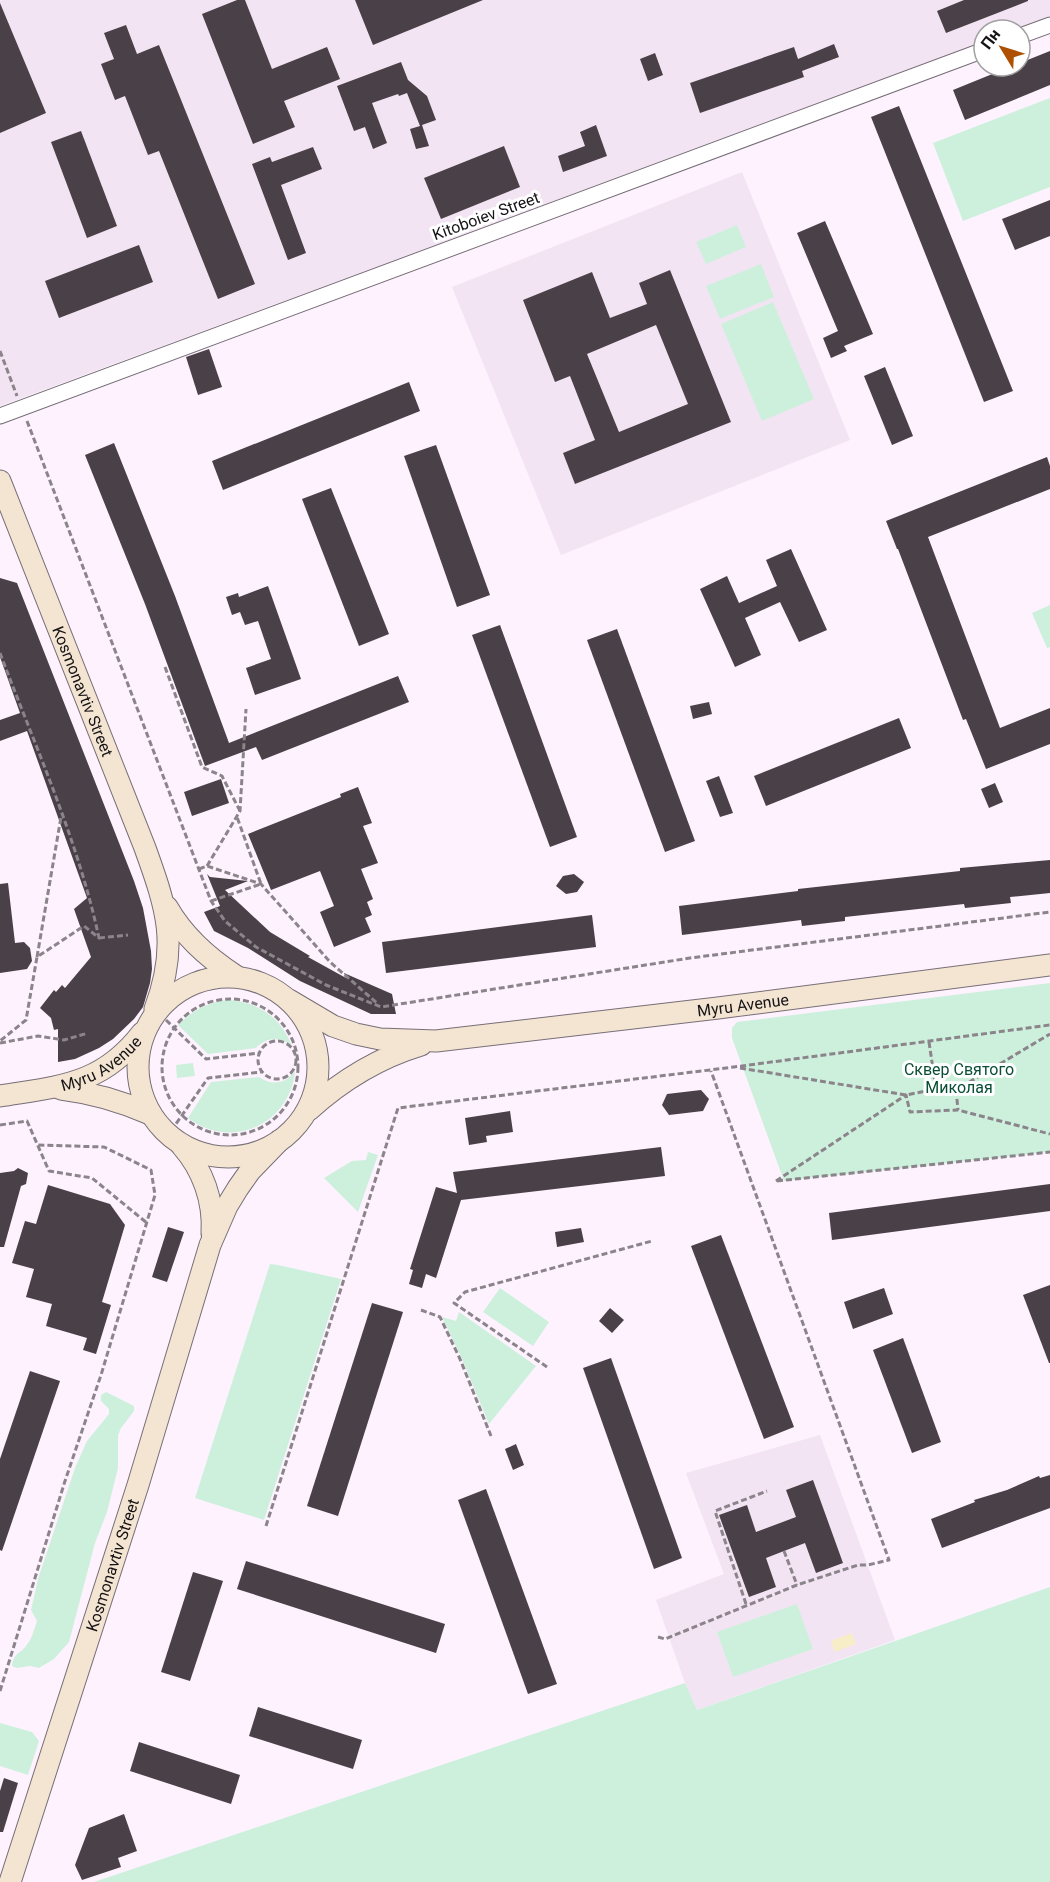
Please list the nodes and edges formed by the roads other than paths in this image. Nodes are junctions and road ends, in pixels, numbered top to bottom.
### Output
1 (1050, 25) edge
2 (1032, 32) edge
3 (972, 54) edge
4 (0, 416) edge
5 (0, 481) edge
6 (164, 902) junction
7 (1050, 965) edge
8 (236, 976) junction
9 (289, 1000) junction
10 (152, 1018) junction
11 (436, 1041) junction
12 (51, 1088) junction
13 (0, 1096) edge
14 (150, 1114) junction
15 (303, 1116) junction
16 (174, 1139) junction
17 (279, 1141) junction
18 (210, 1245) junction
19 (10, 1882) edge

1 - 2 street
3 - 4 street, Kitoboiev Street
5 - 6 main road, Kosmonavtiv Street
6 - 8 main road, Kosmonavtiv Street
6 - 10 main road, Kosmonavtiv Street
7 - 11 main road, Myru Avenue
8 - 9 main road, Myru Avenue
8 - 10 main road
9 - 11 main road, Myru Avenue
9 - 15 main road
10 - 12 main road, Myru Avenue
10 - 14 main road, Kosmonavtiv Street
11 - 15 main road, Myru Avenue
12 - 13 main road, Myru Avenue
12 - 14 main road, Myru Avenue
14 - 16 main road, Kosmonavtiv Street
15 - 17 main road, Myru Avenue
16 - 17 main road
16 - 18 main road, Kosmonavtiv Street
17 - 18 main road, Kosmonavtiv Street
18 - 19 main road, Kosmonavtiv Street

